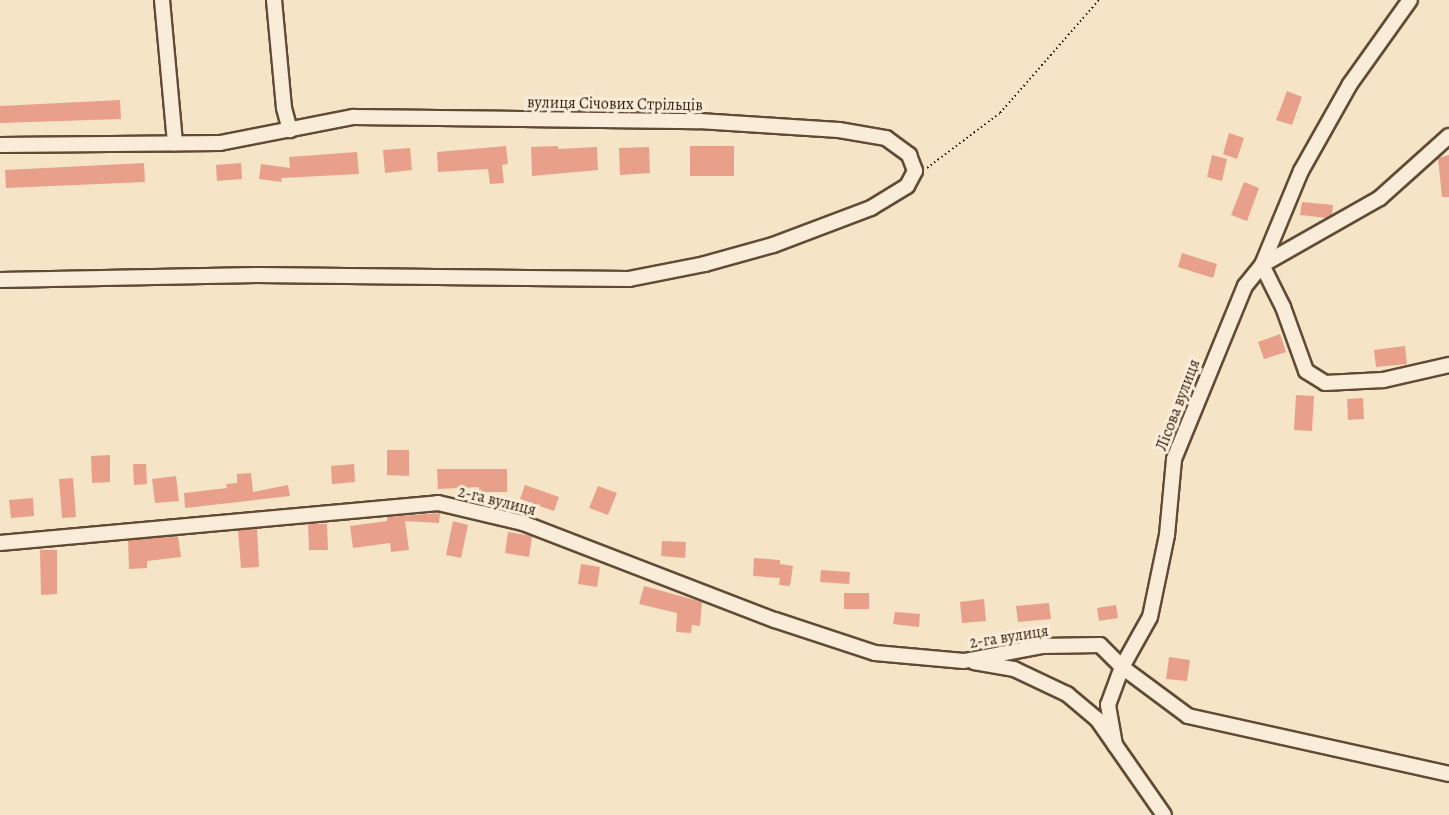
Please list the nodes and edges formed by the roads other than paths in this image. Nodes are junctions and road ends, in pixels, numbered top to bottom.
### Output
1 (162, 0) edge
2 (274, 0) edge
3 (1410, 0) edge
4 (290, 130) junction
5 (1449, 136) edge
6 (175, 143) junction
7 (0, 145) edge
8 (1262, 265) junction
9 (0, 280) edge
10 (1449, 365) edge
11 (0, 543) edge
12 (964, 661) junction
13 (1122, 667) junction
14 (1115, 744) junction
15 (1449, 774) edge
16 (1164, 815) edge

1 - 6 street
2 - 4 street
3 - 8 street, Лісова вулиця
4 - 6 street, вулиця Січових Стрільців
4 - 9 street, вулиця Січових Стрільців
5 - 8 street, Лісова вулиця
6 - 7 street, вулиця Січових Стрільців
8 - 10 street
8 - 13 street, Лісова вулиця
11 - 12 street, 2-га вулиця
12 - 13 street, 2-га вулиця
12 - 14 street, 2-га вулиця
13 - 14 street, Лісова вулиця
13 - 15 street
14 - 16 street, Лісова вулиця

